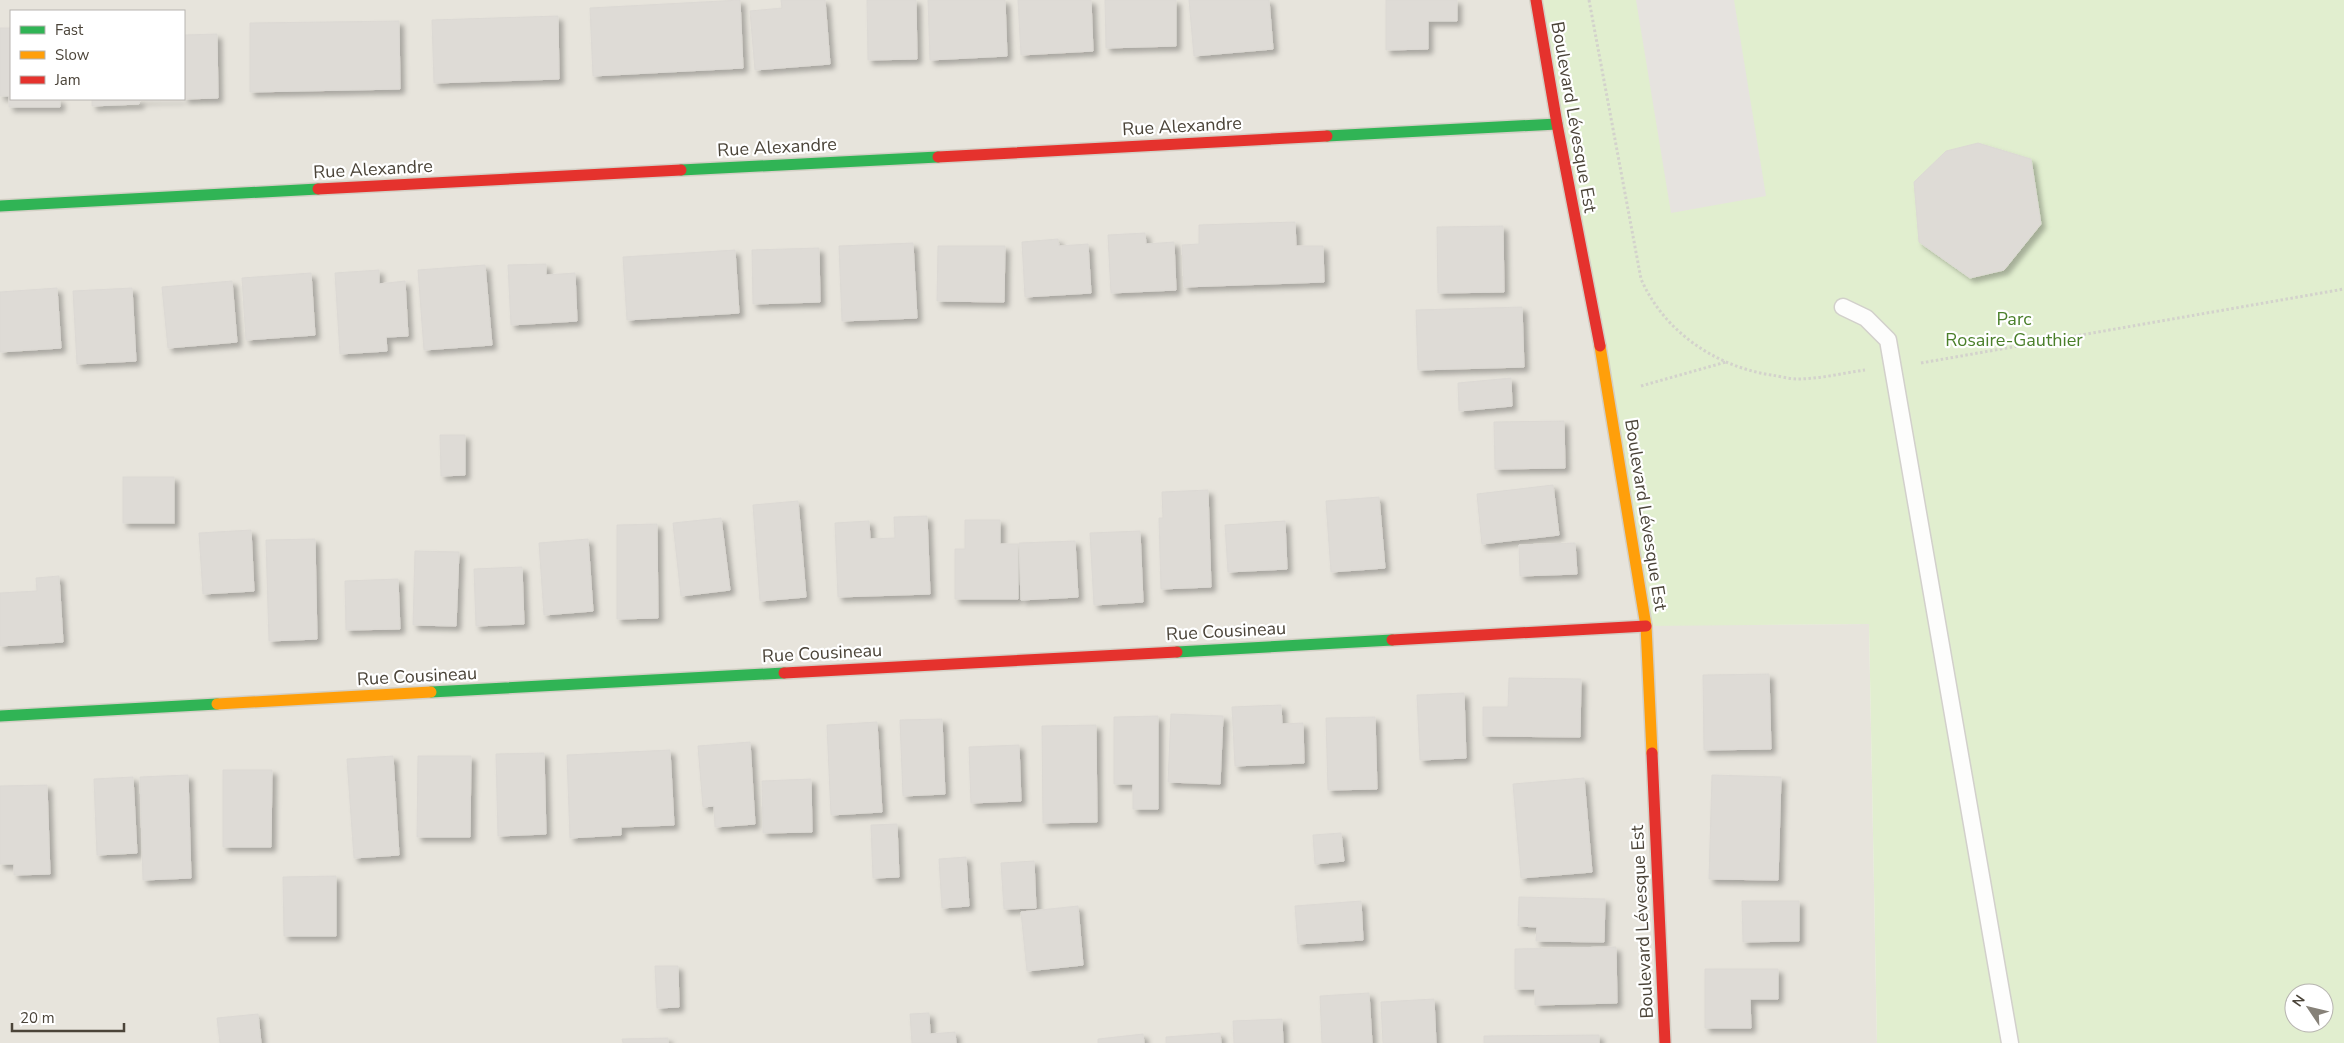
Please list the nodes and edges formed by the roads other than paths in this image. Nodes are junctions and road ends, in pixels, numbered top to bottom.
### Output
1 (1536, 0) edge
2 (1556, 124) junction
3 (0, 206) edge
4 (1843, 307) dead end
5 (1646, 626) junction
6 (0, 716) edge
7 (1664, 1043) edge
8 (2010, 1043) edge

1 - 2 street, Boulevard Lévesque Est
2 - 3 street, Rue Alexandre
2 - 5 street, Boulevard Lévesque Est
4 - 8 lane
5 - 6 street, Rue Cousineau
5 - 7 street, Boulevard Lévesque Est

